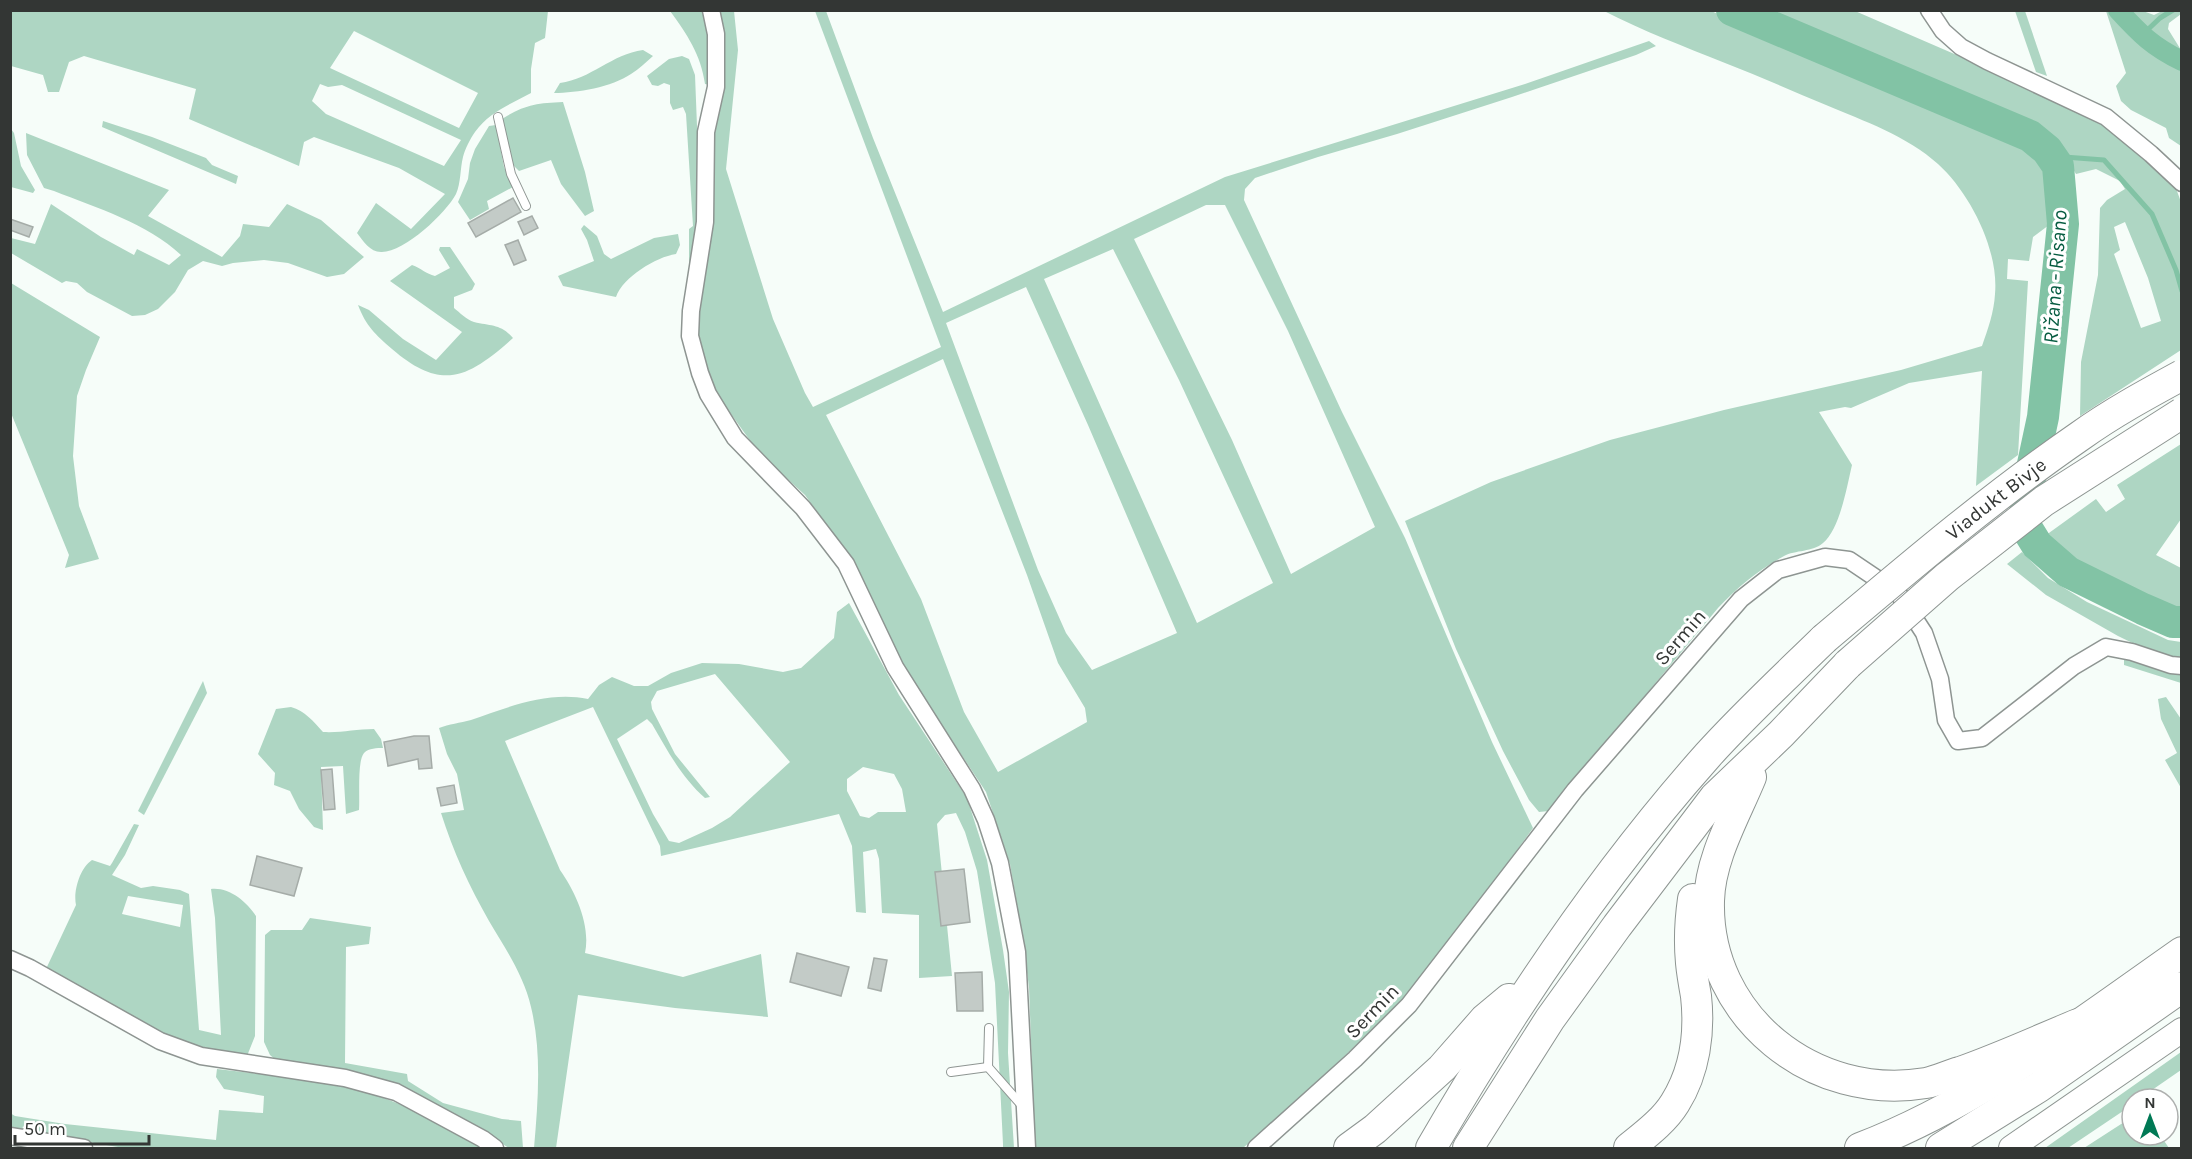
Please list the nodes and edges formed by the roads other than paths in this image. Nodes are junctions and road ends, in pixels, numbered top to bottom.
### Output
1 (711, 10) edge
2 (1929, 10) edge
3 (498, 117) dead end
4 (2181, 183) edge
5 (525, 206) dead end
6 (2181, 375) edge
7 (2181, 413) edge
8 (2181, 666) edge
9 (1781, 734) junction
10 (1751, 777) junction
11 (2181, 952) edge
12 (10, 959) edge
13 (1539, 973) junction
14 (2181, 987) edge
15 (2078, 1024) junction
16 (988, 1028) dead end
17 (2181, 1029) edge
18 (988, 1067) junction
19 (951, 1072) dead end
20 (2039, 1088) junction
21 (1024, 1109) junction
22 (10, 1136) edge
23 (84, 1149) edge
24 (495, 1149) edge
25 (1027, 1149) edge
26 (1256, 1149) edge
27 (1349, 1149) edge
28 (1431, 1149) edge
29 (1468, 1149) edge
30 (1629, 1149) edge
31 (1860, 1149) edge
32 (1941, 1149) edge
33 (1969, 1149) edge
34 (2011, 1149) edge

1 - 21 street
2 - 4 street
3 - 5 lane
6 - 13 highway, Viadukt Bivje, bridge
7 - 9 highway, Viadukt Bivje, bridge
8 - 26 street, Sermin
9 - 10 highway
9 - 29 highway
10 - 15 highway
10 - 30 highway
11 - 15 highway
12 - 24 street
13 - 27 highway
13 - 28 highway
14 - 20 highway
15 - 31 highway
16 - 18 lane
17 - 34 street
18 - 19 lane
18 - 21 lane
20 - 32 highway
20 - 33 highway
21 - 25 street
22 - 23 street

